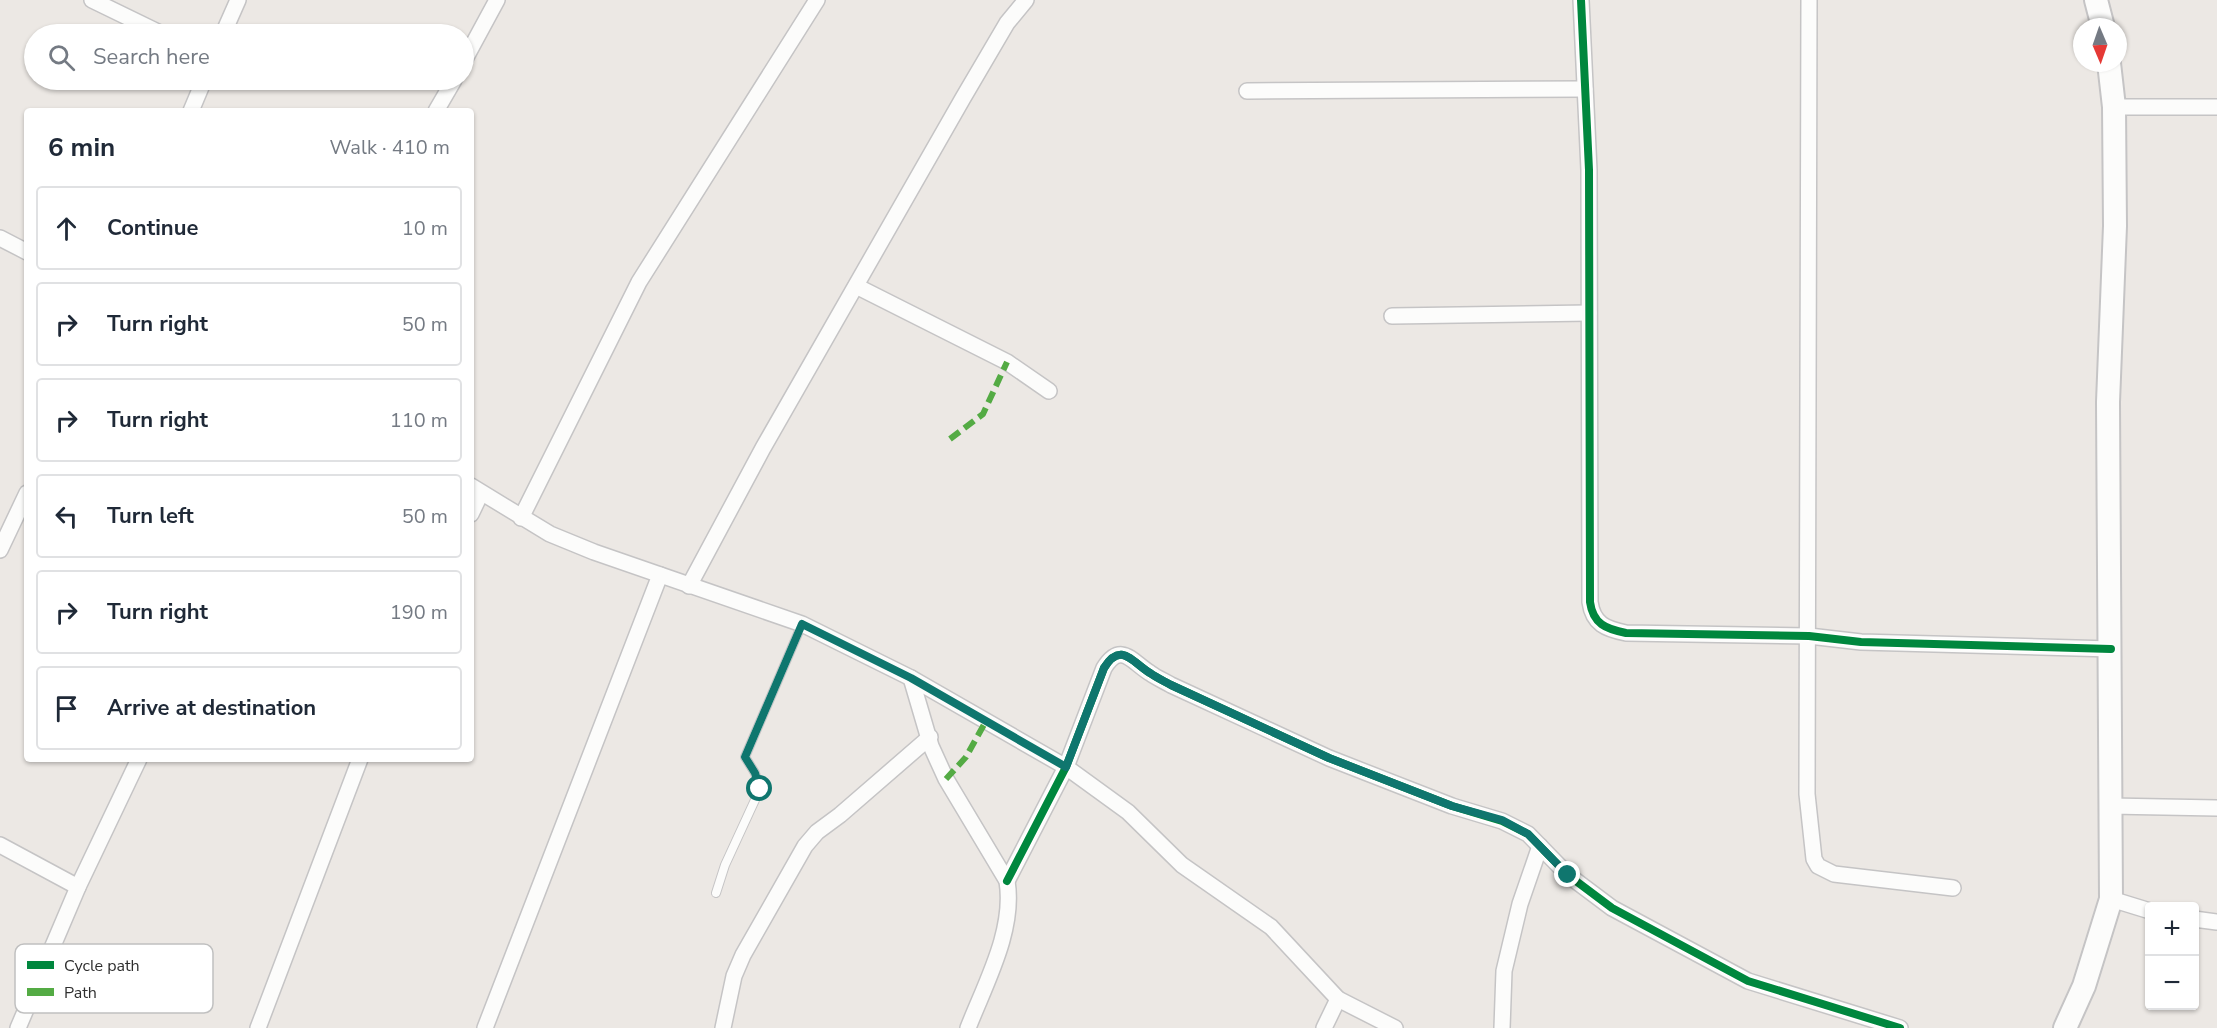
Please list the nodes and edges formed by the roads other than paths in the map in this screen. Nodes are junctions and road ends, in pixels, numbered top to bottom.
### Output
1 (92, 0) edge
2 (238, 0) edge
3 (497, 0) edge
4 (817, 0) edge
5 (1026, 0) edge
6 (1581, 0) edge
7 (1809, 0) edge
8 (2096, 0) edge
9 (2101, 18) edge
10 (141, 24) edge
11 (227, 24) edge
12 (474, 43) edge
13 (2110, 72) edge
14 (1585, 89) junction
15 (200, 90) edge
16 (448, 90) edge
17 (1247, 92) dead end
18 (2114, 107) junction
19 (2217, 107) edge
20 (192, 108) edge
21 (438, 108) edge
22 (1, 239) edge
23 (24, 250) edge
24 (856, 286) junction
25 (1589, 313) junction
26 (1392, 316) dead end
27 (1049, 391) dead end
28 (476, 490) edge
29 (24, 499) edge
30 (521, 518) junction
31 (0, 550) edge
32 (660, 576) junction
33 (689, 586) junction
34 (802, 624) junction
35 (1809, 636) junction
36 (2111, 649) junction
37 (911, 678) junction
38 (930, 737) junction
39 (138, 762) edge
40 (359, 762) edge
41 (1066, 767) junction
42 (2110, 806) junction
43 (2217, 808) edge
44 (0, 845) edge
45 (1540, 846) junction
46 (1007, 881) junction
47 (78, 887) junction
48 (1953, 888) dead end
49 (716, 893) dead end
50 (2111, 899) junction
51 (2145, 909) edge
52 (2199, 920) edge
53 (2217, 922) edge
54 (54, 944) edge
55 (1338, 999) junction
56 (24, 1013) edge
57 (18, 1028) edge
58 (258, 1028) edge
59 (485, 1028) edge
60 (723, 1028) edge
61 (968, 1028) edge
62 (1324, 1028) edge
63 (1395, 1028) edge
64 (1502, 1028) edge
65 (1900, 1028) edge
66 (2065, 1028) edge

1 - 10 street
2 - 11 street
3 - 12 street
4 - 30 street
5 - 24 street
6 - 14 street
7 - 35 street
8 - 9 street
13 - 18 street
14 - 17 street
14 - 25 street
15 - 20 street
16 - 21 street
18 - 19 street
18 - 36 street
22 - 23 street
24 - 27 street
24 - 33 street
25 - 26 street
25 - 35 street
28 - 30 street
29 - 31 street
30 - 32 street
32 - 33 street
32 - 59 street
33 - 34 street
34 - 37 street
34 - 49 lane
35 - 36 street
35 - 48 street
36 - 42 street
37 - 38 street
37 - 41 street
38 - 46 street
38 - 60 street
39 - 47 street
40 - 58 street
41 - 45 street
41 - 46 street
41 - 55 street
42 - 43 street
42 - 50 street
44 - 47 street
45 - 64 street
45 - 65 street
46 - 61 street
47 - 54 street
50 - 51 street
50 - 66 street
52 - 53 street
55 - 62 street
55 - 63 street
56 - 57 street

